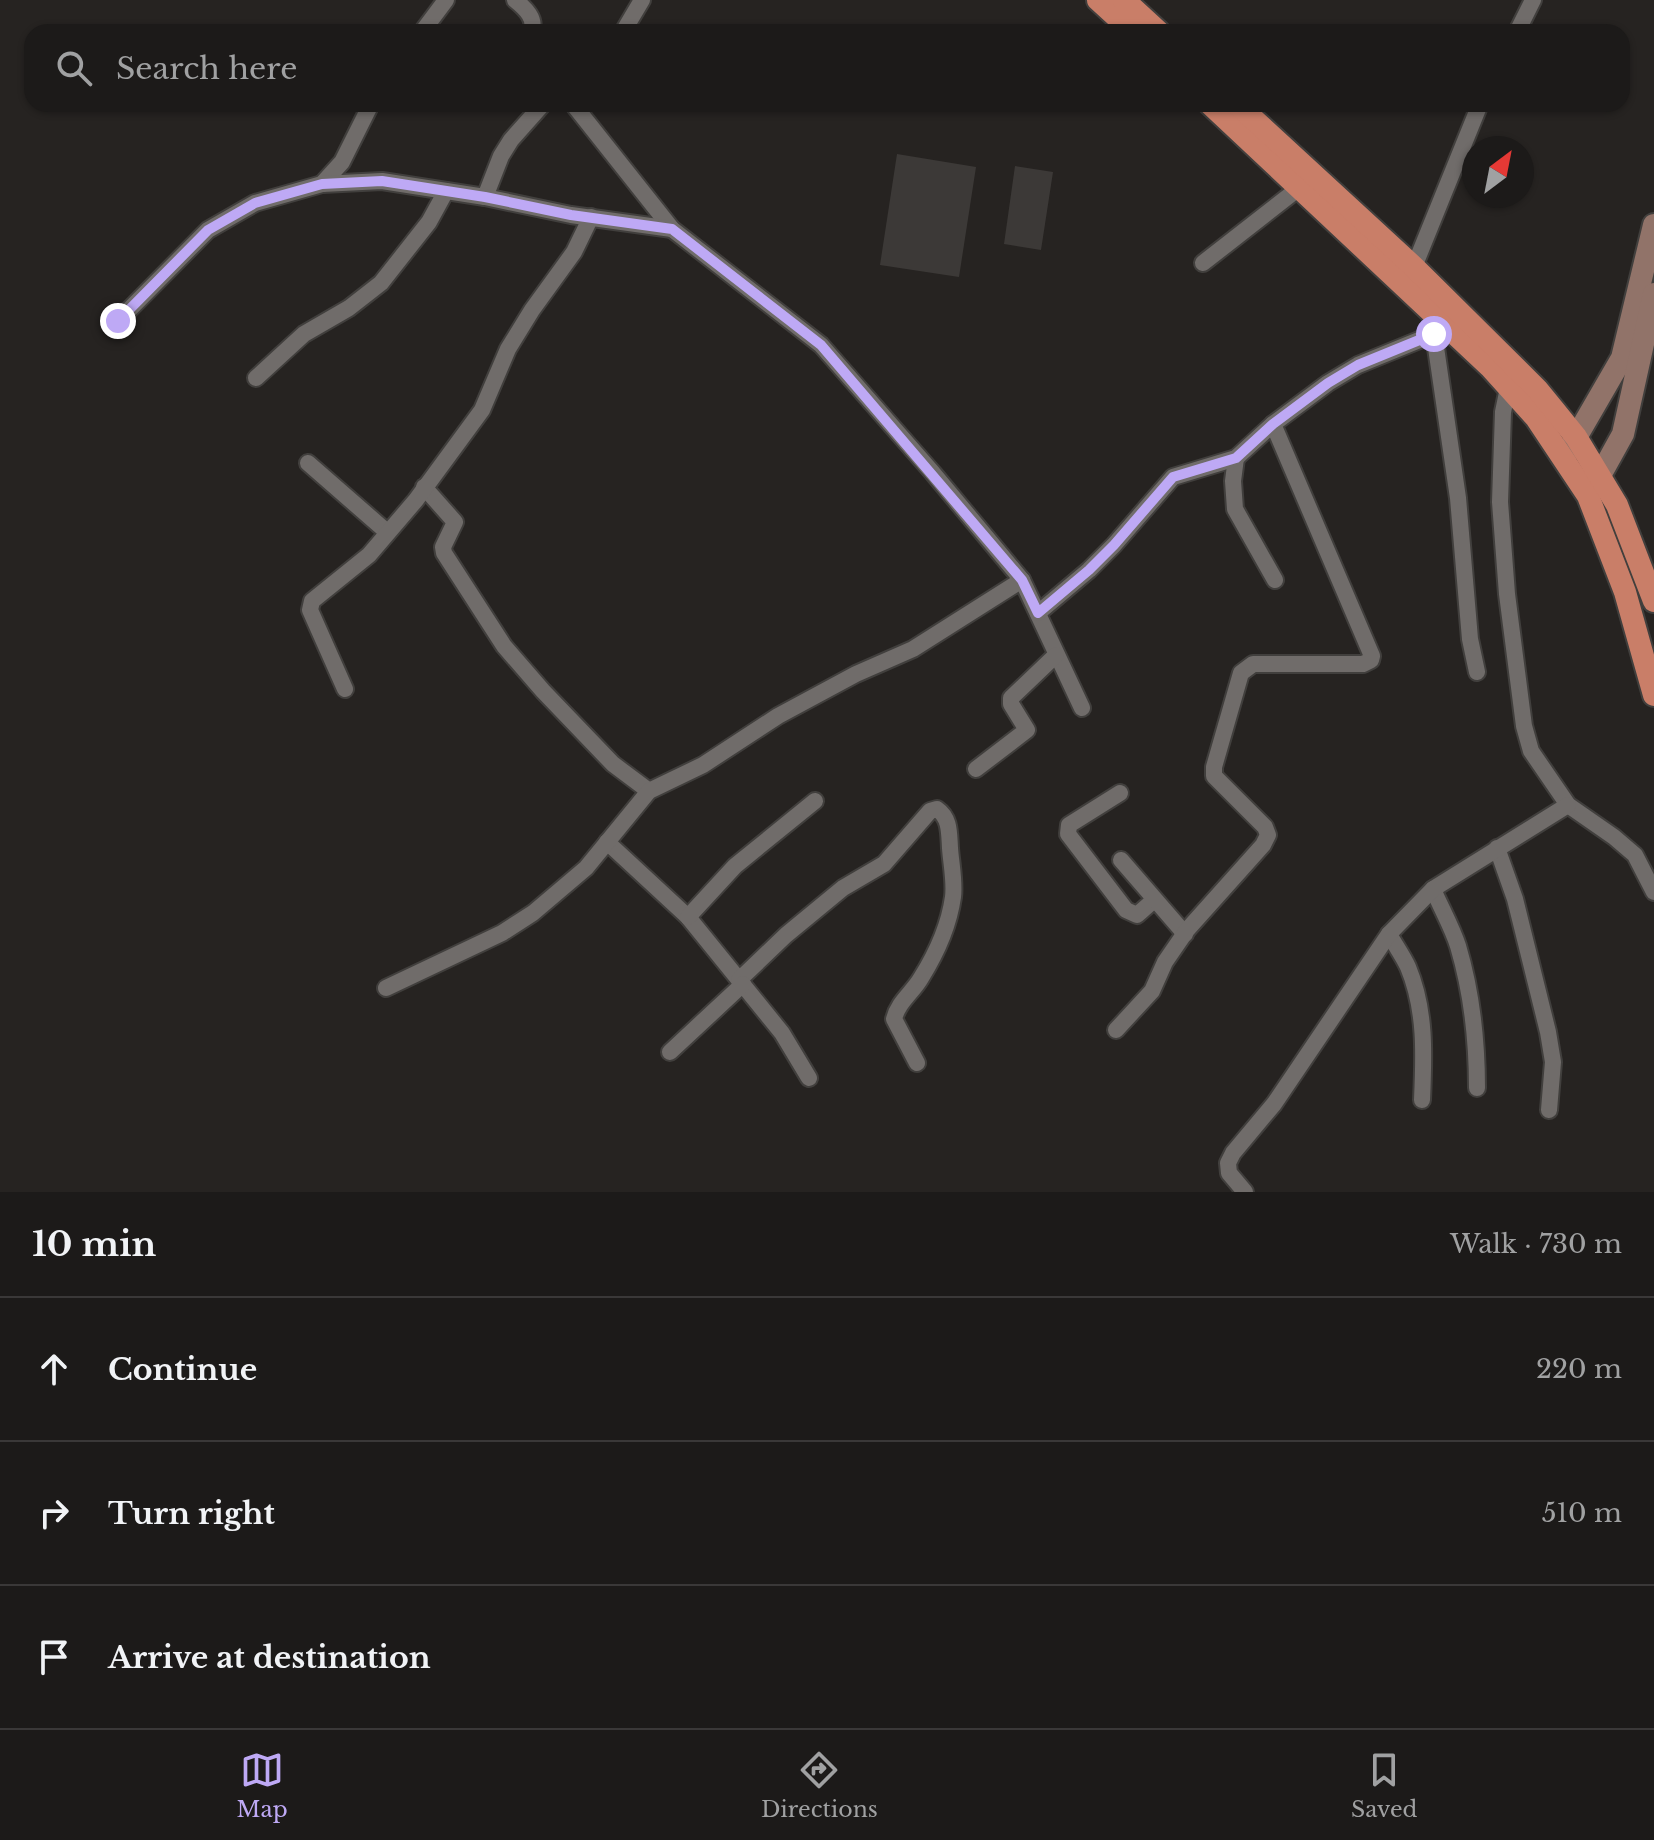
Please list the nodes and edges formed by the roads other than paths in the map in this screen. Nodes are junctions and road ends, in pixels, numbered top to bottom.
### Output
1 (446, 0) edge
2 (515, 0) edge
3 (642, 0) edge
4 (1098, 0) edge
5 (1124, 0) edge
6 (1533, 0) edge
7 (428, 24) edge
8 (533, 24) edge
9 (628, 24) edge
10 (1124, 24) edge
11 (1150, 24) edge
12 (1521, 24) edge
13 (367, 112) edge
14 (536, 112) edge
15 (579, 112) edge
16 (1218, 112) edge
17 (1246, 112) edge
18 (1477, 112) edge
19 (322, 184) junction
20 (1299, 188) junction
21 (446, 191) junction
22 (485, 197) junction
23 (591, 217) junction
24 (1654, 225) edge
25 (672, 229) junction
26 (1203, 263) dead end
27 (1414, 267) junction
28 (1654, 294) edge
29 (118, 321) dead end
30 (1440, 330) junction
31 (256, 378) dead end
32 (1508, 388) junction
33 (1273, 424) junction
34 (1576, 437) junction
35 (1236, 458) junction
36 (1565, 458) junction
37 (308, 463) dead end
38 (424, 487) junction
39 (1594, 487) junction
40 (387, 532) junction
41 (1022, 580) junction
42 (1275, 580) dead end
43 (1654, 601) edge
44 (1038, 613) junction
45 (1056, 655) junction
46 (1477, 672) dead end
47 (345, 689) dead end
48 (1654, 695) edge
49 (1082, 708) dead end
50 (976, 769) dead end
51 (649, 791) junction
52 (1120, 793) dead end
53 (815, 801) dead end
54 (1568, 805) junction
55 (607, 842) junction
56 (1497, 848) junction
57 (1121, 860) dead end
58 (1433, 889) junction
59 (1654, 892) edge
60 (1154, 900) junction
61 (688, 917) junction
62 (1185, 934) junction
63 (1389, 934) junction
64 (741, 982) junction
65 (386, 988) dead end
66 (1116, 1030) dead end
67 (670, 1052) dead end
68 (917, 1063) dead end
69 (809, 1078) dead end
70 (1477, 1088) dead end
71 (1422, 1100) dead end
72 (1549, 1110) dead end
73 (1245, 1192) edge

1 - 7 street
2 - 8 street
3 - 9 street
4 - 10 highway
5 - 11 highway
6 - 12 street
13 - 19 street
14 - 22 street
15 - 25 street
16 - 20 highway
17 - 27 highway
18 - 27 street
19 - 21 street
19 - 29 street
20 - 26 street
20 - 30 highway
21 - 22 street
21 - 31 street
22 - 23 street
23 - 25 street
23 - 38 street
24 - 34 main road
25 - 41 street
27 - 34 highway
28 - 39 main road
30 - 32 highway
30 - 33 street
30 - 46 street
32 - 36 highway
32 - 54 street
33 - 35 street
33 - 62 street
34 - 36 main road
34 - 39 highway
35 - 42 street
35 - 44 street
36 - 39 highway
37 - 40 street
38 - 40 street
38 - 51 street
39 - 43 highway
39 - 48 highway
40 - 47 street
41 - 44 street
41 - 51 street
44 - 45 street
45 - 49 street
45 - 50 street
51 - 55 street
52 - 60 street
53 - 61 street
54 - 56 street
54 - 59 street
55 - 61 street
55 - 65 street
56 - 58 street
56 - 72 street
57 - 60 street
58 - 63 street
58 - 70 street
60 - 62 street
61 - 64 street
62 - 66 street
63 - 71 street
63 - 73 street
64 - 67 street
64 - 68 street
64 - 69 street

